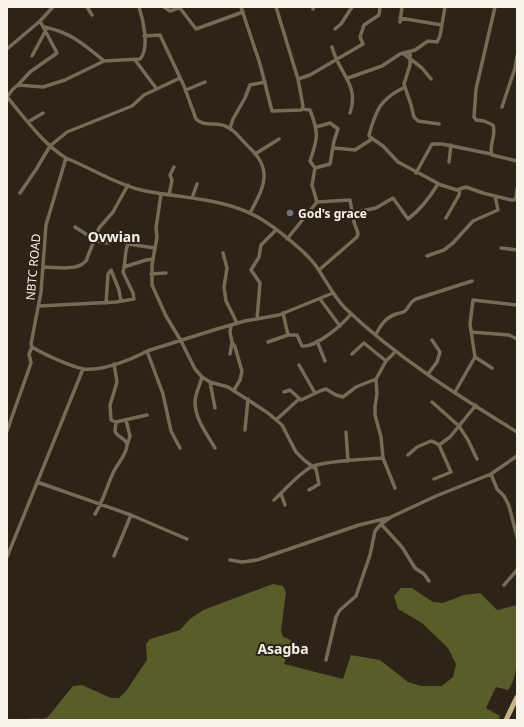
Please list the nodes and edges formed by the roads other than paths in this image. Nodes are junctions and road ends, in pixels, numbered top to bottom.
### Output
1 (53, 7) edge
2 (86, 7) edge
3 (139, 7) edge
4 (164, 7) edge
5 (181, 7) edge
6 (241, 7) edge
7 (276, 7) edge
8 (352, 7) edge
9 (380, 7) edge
10 (402, 7) edge
11 (445, 7) edge
12 (495, 7) edge
13 (243, 12) junction
14 (92, 15) dead end
15 (40, 21) junction
16 (442, 25) junction
17 (44, 28) junction
18 (335, 29) dead end
19 (144, 36) junction
20 (332, 47) dead end
21 (7, 50) edge
22 (415, 50) junction
23 (410, 52) junction
24 (403, 54) junction
25 (32, 56) dead end
26 (517, 56) edge
27 (336, 59) junction
28 (411, 59) junction
29 (135, 60) junction
30 (104, 61) junction
31 (180, 78) junction
32 (348, 78) junction
33 (298, 79) junction
34 (431, 79) dead end
35 (204, 82) dead end
36 (265, 82) junction
37 (18, 85) junction
38 (405, 87) junction
39 (156, 88) junction
40 (186, 90) junction
41 (7, 97) edge
42 (502, 107) dead end
43 (302, 109) junction
44 (42, 113) dead end
45 (350, 113) dead end
46 (28, 122) junction
47 (440, 124) dead end
48 (316, 126) junction
49 (230, 128) junction
50 (279, 139) dead end
51 (372, 139) junction
52 (451, 145) junction
53 (50, 146) junction
54 (334, 148) junction
55 (255, 154) junction
56 (491, 154) junction
57 (66, 158) junction
58 (517, 161) edge
59 (448, 162) dead end
60 (174, 167) dead end
61 (315, 168) junction
62 (416, 173) junction
63 (197, 184) dead end
64 (438, 184) junction
65 (128, 185) junction
66 (517, 188) edge
67 (460, 189) junction
68 (20, 193) dead end
69 (161, 194) junction
70 (169, 195) junction
71 (494, 196) junction
72 (192, 198) junction
73 (514, 200) junction
74 (317, 202) junction
75 (517, 204) edge
76 (250, 213) junction
77 (352, 213) junction
78 (446, 218) dead end
79 (75, 227) dead end
80 (276, 230) junction
81 (94, 239) junction
82 (287, 239) junction
83 (128, 244) junction
84 (155, 248) junction
85 (501, 248) dead end
86 (517, 250) edge
87 (223, 252) dead end
88 (427, 256) dead end
89 (153, 259) junction
90 (43, 267) junction
91 (124, 267) junction
92 (318, 270) junction
93 (166, 273) dead end
94 (151, 274) junction
95 (472, 281) dead end
96 (333, 293) junction
97 (320, 299) junction
98 (121, 301) junction
99 (106, 303) junction
100 (39, 306) junction
101 (517, 306) edge
102 (283, 314) junction
103 (351, 314) junction
104 (257, 318) junction
105 (237, 323) junction
106 (231, 326) junction
107 (340, 326) junction
108 (471, 332) junction
109 (376, 334) junction
110 (288, 335) junction
111 (517, 339) edge
112 (432, 340) dead end
113 (181, 341) junction
114 (317, 341) junction
115 (232, 342) junction
116 (268, 342) dead end
117 (32, 347) junction
118 (396, 351) junction
119 (147, 352) junction
120 (230, 354) dead end
121 (352, 354) dead end
122 (475, 357) junction
123 (325, 360) dead end
124 (386, 361) junction
125 (114, 364) junction
126 (299, 366) dead end
127 (492, 368) dead end
128 (83, 369) junction
129 (428, 374) junction
130 (202, 377) junction
131 (376, 379) junction
132 (210, 382) junction
133 (234, 390) junction
134 (284, 392) dead end
135 (455, 392) junction
136 (315, 393) junction
137 (248, 399) junction
138 (298, 399) junction
139 (432, 402) dead end
140 (476, 405) junction
141 (215, 408) dead end
142 (147, 415) dead end
143 (126, 420) junction
144 (276, 420) junction
145 (116, 422) junction
146 (460, 426) junction
147 (245, 430) dead end
148 (7, 431) edge
149 (346, 432) dead end
150 (517, 432) edge
151 (127, 445) junction
152 (439, 445) junction
153 (180, 448) dead end
154 (215, 448) dead end
155 (408, 455) dead end
156 (517, 456) edge
157 (383, 458) junction
158 (477, 459) dead end
159 (348, 461) junction
160 (312, 466) junction
161 (491, 474) junction
162 (434, 479) dead end
163 (37, 482) junction
164 (394, 488) dead end
165 (309, 490) dead end
166 (281, 494) junction
167 (274, 500) dead end
168 (101, 504) junction
169 (285, 505) dead end
170 (95, 514) dead end
171 (131, 515) junction
172 (391, 517) junction
173 (381, 524) junction
174 (517, 537) edge
175 (187, 539) dead end
176 (114, 556) dead end
177 (7, 557) edge
178 (230, 560) dead end
179 (517, 570) edge
180 (429, 581) dead end
181 (504, 584) dead end
182 (326, 660) dead end
183 (517, 697) edge
184 (517, 708) edge
185 (506, 719) edge

1 - 15 street
2 - 14 street
3 - 19 street
4 - 5 street
5 - 13 street
6 - 13 street
7 - 33 street
8 - 18 street
9 - 27 street
10 - 16 street
11 - 16 street
12 - 56 street
13 - 36 street
15 - 17 street
15 - 21 street
16 - 22 street
17 - 25 street
17 - 30 street
17 - 37 street
19 - 29 street
19 - 31 street
20 - 27 street
22 - 23 street
22 - 28 street
23 - 24 street
23 - 28 street
24 - 28 street
24 - 32 street
26 - 42 street
27 - 32 street
27 - 33 street
28 - 34 street
28 - 38 street
29 - 30 street
29 - 39 street
30 - 37 street
31 - 39 street
31 - 40 street
32 - 45 street
33 - 43 street
35 - 40 street
36 - 43 street
36 - 49 street
37 - 41 street
38 - 47 street
38 - 51 street
39 - 53 street
40 - 49 street
41 - 46 street
43 - 48 street
44 - 46 street
46 - 53 street
48 - 54 street
48 - 61 street
49 - 55 street
50 - 55 street
51 - 54 street
51 - 62 street
52 - 56 street
52 - 59 street
52 - 62 street
53 - 57 street
53 - 68 street
54 - 61 street
55 - 76 street
56 - 58 street
57 - 65 street
57 - 90 street, NBTC ROAD
60 - 70 street
61 - 74 street
62 - 64 street
63 - 72 street
64 - 67 street
64 - 77 street
65 - 69 street
65 - 81 street
66 - 73 street
67 - 71 street
67 - 78 street
69 - 70 street
69 - 84 street
70 - 72 street
71 - 73 street
71 - 88 street
72 - 76 street
73 - 75 street
74 - 77 street
74 - 82 street
76 - 80 street
77 - 92 street
79 - 81 street
80 - 82 street
80 - 104 street
81 - 83 street
81 - 90 street
82 - 92 street
83 - 84 street
83 - 91 street
84 - 89 street
85 - 86 street
87 - 105 street
89 - 91 street
89 - 94 street
90 - 100 street, NBTC ROAD
91 - 98 street
92 - 96 street
93 - 94 street
94 - 113 street
95 - 109 street
96 - 97 street
96 - 103 street
97 - 102 street
97 - 107 street
98 - 99 street
98 - 99 street
99 - 100 street
100 - 117 street, NBTC ROAD
101 - 108 street
102 - 104 street
102 - 110 street
103 - 107 street
103 - 109 street
104 - 105 street
105 - 106 street
106 - 113 street
106 - 115 street
107 - 114 street
108 - 111 street
108 - 122 street
109 - 118 street
110 - 114 street
110 - 116 street
112 - 129 street
113 - 119 street
113 - 130 street
114 - 123 street
115 - 120 street
115 - 133 street
117 - 128 street
117 - 148 street, NBTC ROAD
118 - 124 street
118 - 129 street
119 - 125 street
119 - 153 street
121 - 124 street
122 - 127 street
122 - 135 street
124 - 131 street
125 - 128 street
125 - 145 street
126 - 136 street
128 - 163 street
129 - 135 street
130 - 132 street
130 - 154 street
131 - 136 street
131 - 157 street
132 - 133 street
132 - 141 street
133 - 137 street
134 - 138 street
135 - 140 street
136 - 138 street
137 - 144 street
137 - 147 street
138 - 144 street
139 - 146 street
140 - 146 street
140 - 150 street
142 - 143 street
143 - 145 street
143 - 151 street
144 - 160 street
145 - 151 street
146 - 152 street
146 - 158 street
149 - 159 street
151 - 168 street
152 - 155 street
152 - 162 street
156 - 161 street
157 - 159 street
157 - 164 street
159 - 160 street
160 - 165 street
160 - 166 street
161 - 172 street
161 - 174 street
163 - 168 street
163 - 177 street
166 - 167 street
166 - 169 street
168 - 170 street
168 - 171 street
171 - 175 street
171 - 176 street
172 - 173 street
172 - 178 street
173 - 180 street
173 - 182 street
179 - 181 street
183 - 185 main road
184 - 185 main road

